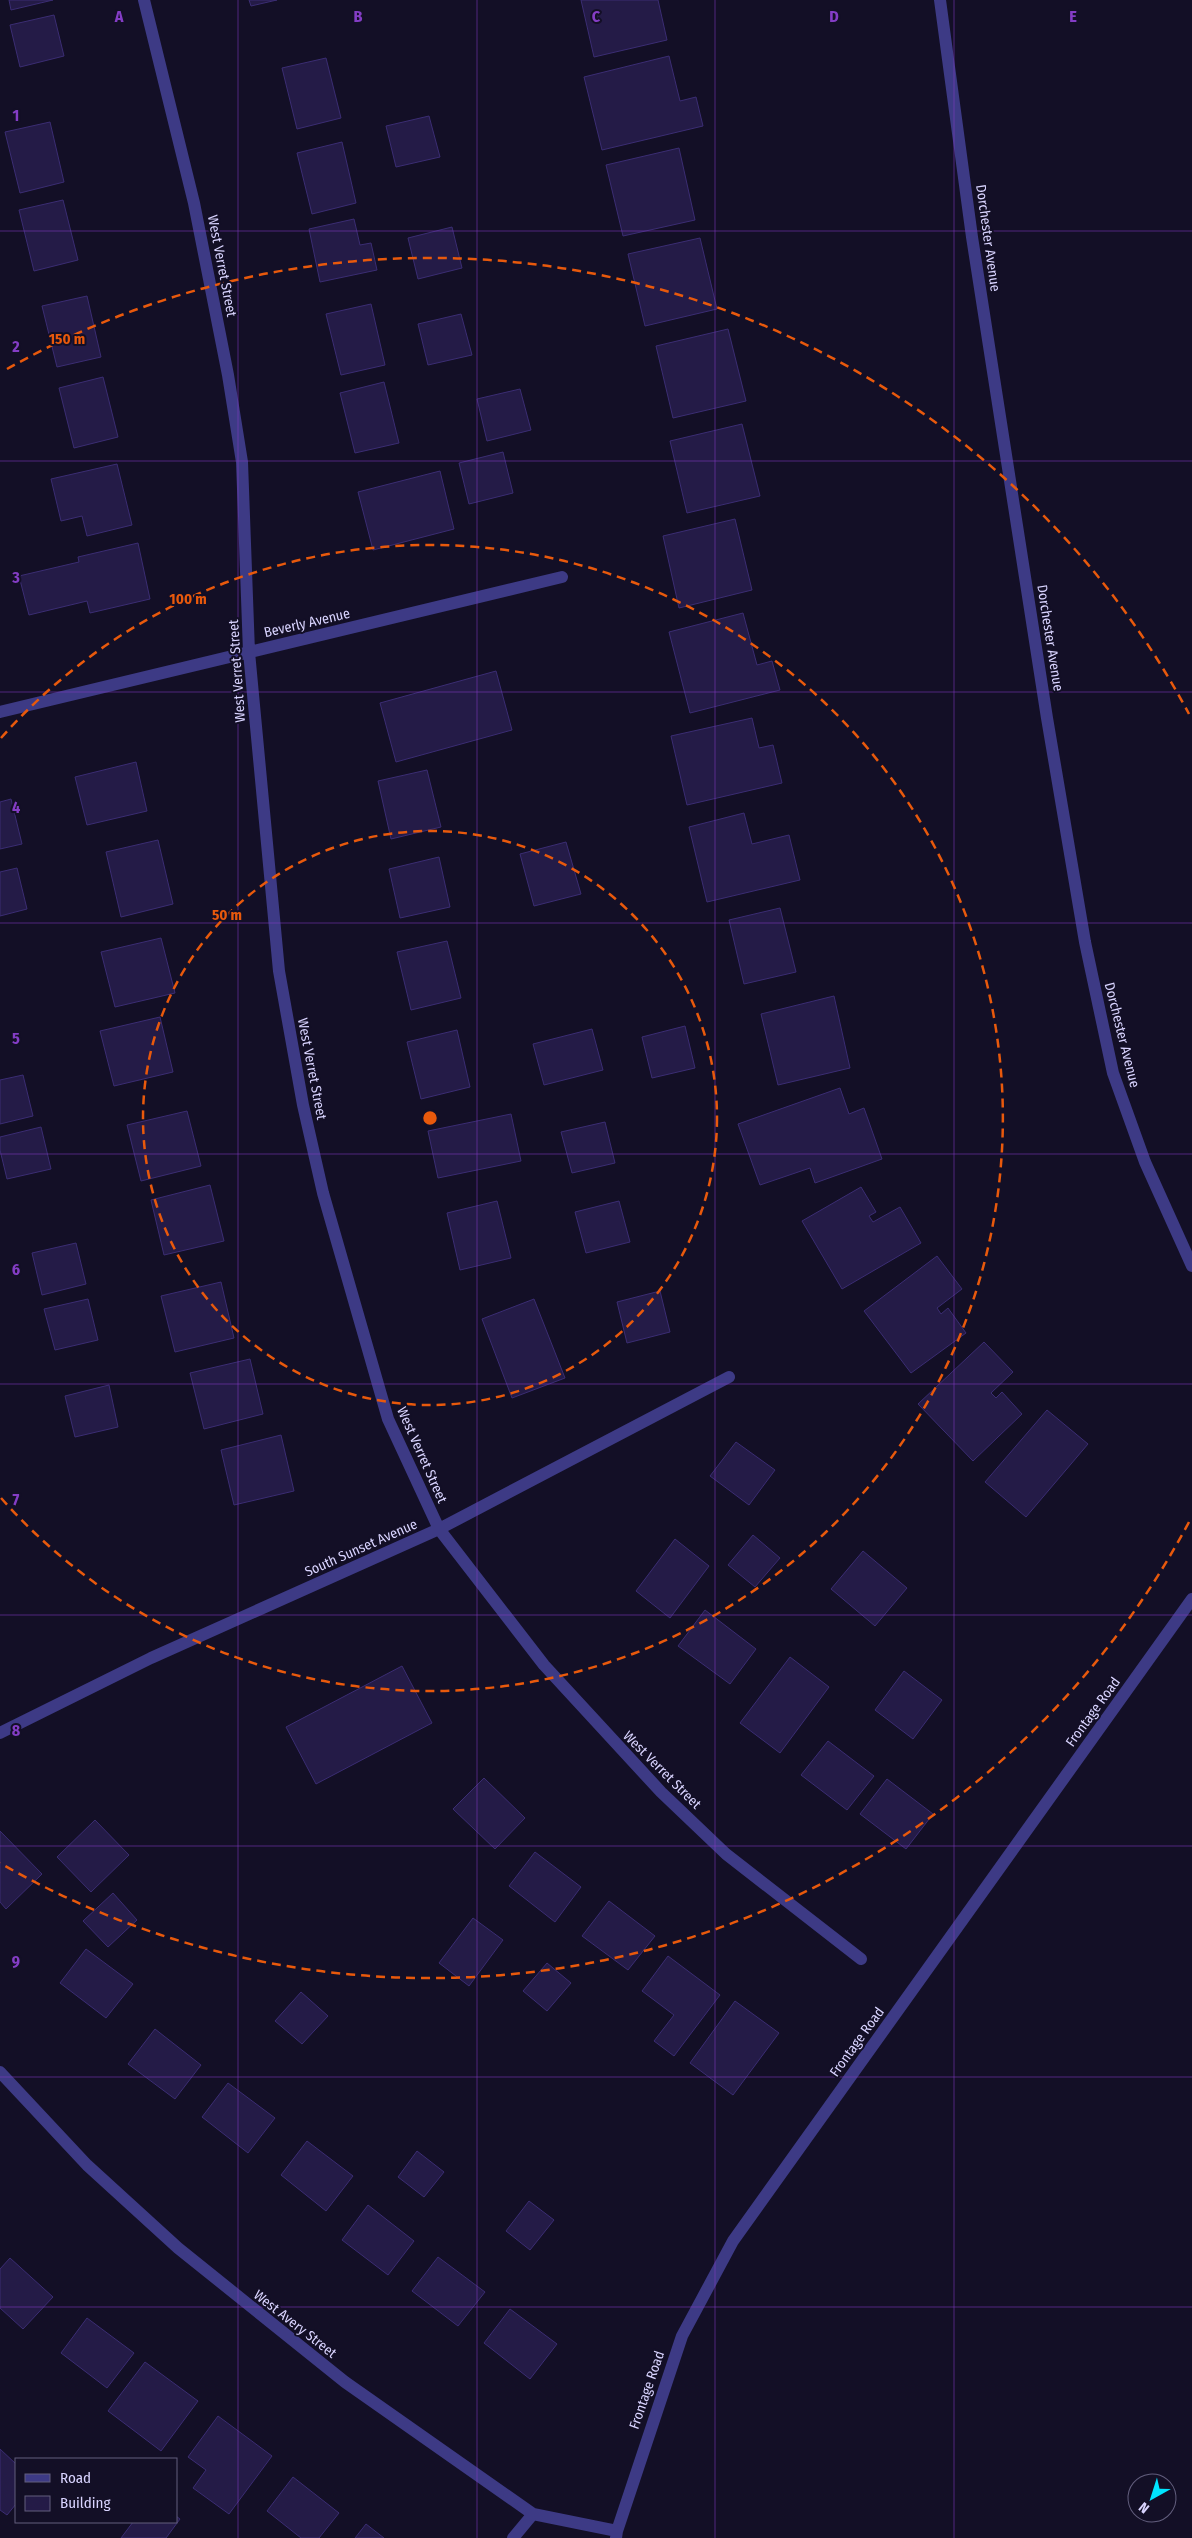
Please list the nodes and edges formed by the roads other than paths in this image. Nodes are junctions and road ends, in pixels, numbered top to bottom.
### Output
1 (144, 0) edge
2 (940, 0) edge
3 (562, 577) dead end
4 (249, 652) junction
5 (0, 712) edge
6 (1192, 1266) edge
7 (729, 1377) dead end
8 (439, 1529) junction
9 (1192, 1599) edge
10 (0, 1733) edge
11 (861, 1959) dead end
12 (0, 2072) edge
13 (533, 2514) junction
14 (617, 2534) edge
15 (513, 2538) edge

1 - 4 street, West Verret Street
2 - 6 street, Dorchester Avenue
3 - 4 street, Beverly Avenue
4 - 5 street, Beverly Avenue
4 - 8 street, West Verret Street
7 - 8 street, South Sunset Avenue
8 - 10 street, South Sunset Avenue
8 - 11 street, West Verret Street
9 - 14 street, Frontage Road
12 - 13 street, West Avery Street
13 - 14 street, West Avery Street
13 - 15 street

